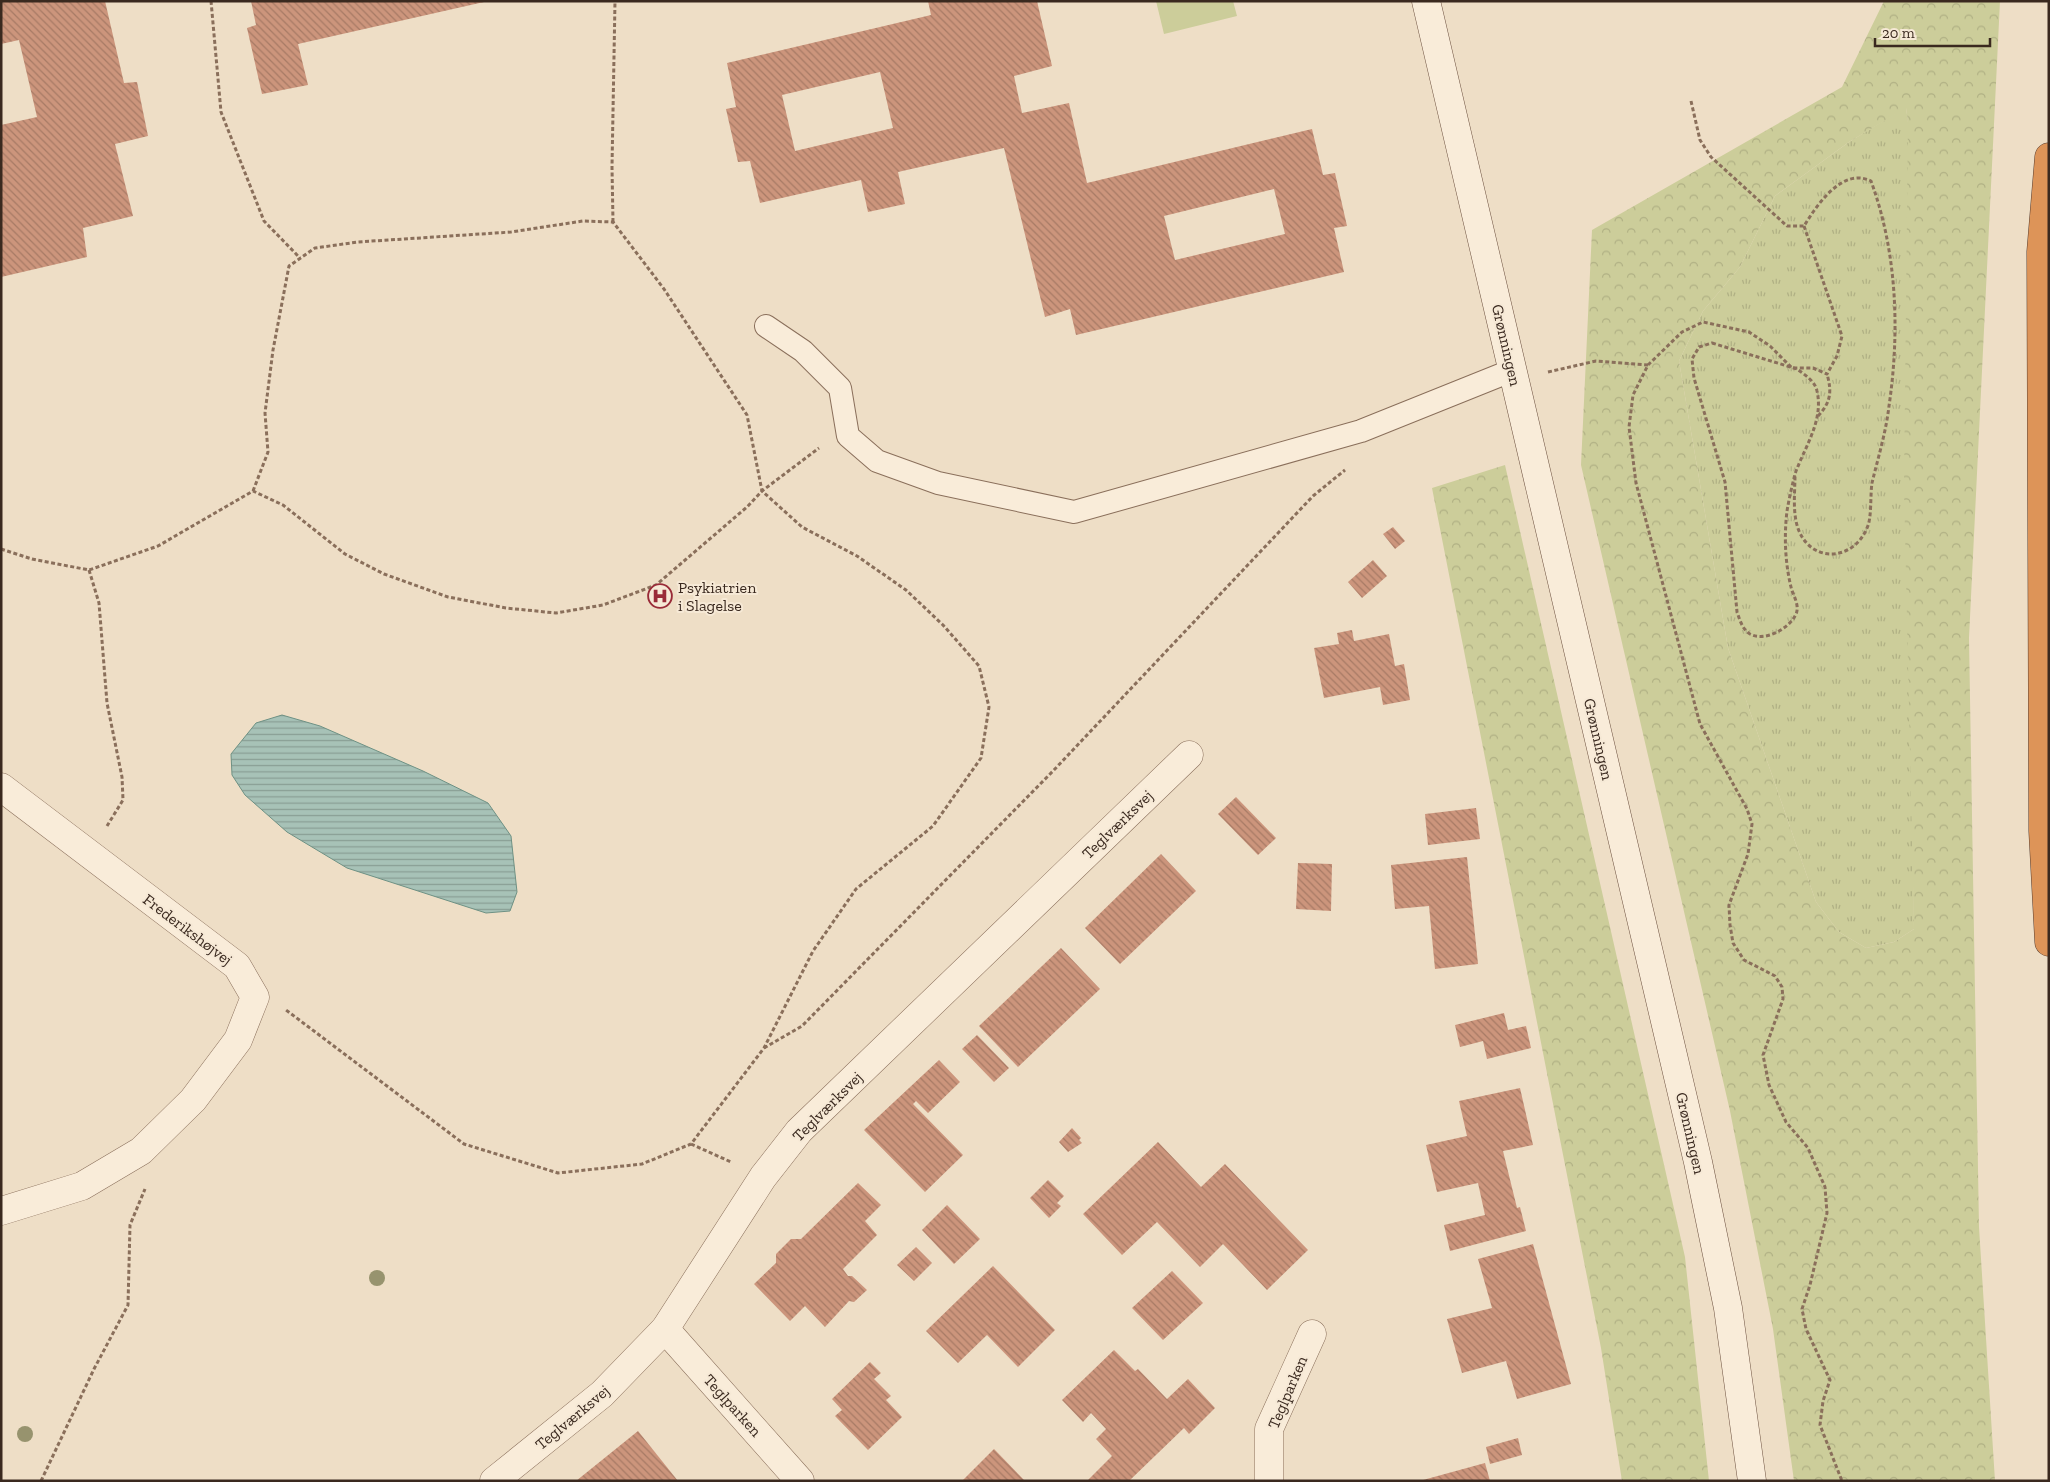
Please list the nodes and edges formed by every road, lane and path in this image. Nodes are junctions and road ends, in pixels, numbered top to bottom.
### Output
1 (211, 1) edge
2 (615, 1) edge
3 (1426, 1) edge
4 (1691, 101) dead end
5 (2049, 157) edge
6 (614, 222) junction
7 (1804, 226) junction
8 (300, 258) junction
9 (766, 326) dead end
10 (1648, 366) junction
11 (1792, 368) junction
12 (1513, 370) junction
13 (1550, 372) dead end
14 (1827, 374) junction
15 (1817, 416) junction
16 (1372, 427) junction
17 (846, 428) junction
18 (1795, 474) junction
19 (253, 491) junction
20 (762, 491) junction
21 (1, 549) edge
22 (89, 570) junction
23 (1189, 755) dead end
24 (1, 787) edge
25 (89, 854) junction
26 (2049, 942) edge
27 (255, 997) junction
28 (764, 1048) junction
29 (691, 1144) junction
30 (763, 1177) junction
31 (147, 1182) dead end
32 (1, 1211) edge
33 (665, 1329) junction
34 (1312, 1334) dead end
35 (41, 1481) edge
36 (494, 1481) edge
37 (800, 1481) edge
38 (1269, 1481) edge
39 (1752, 1481) edge
40 (1842, 1481) edge

1 - 8 path
2 - 6 path
3 - 12 street, Grønningen
4 - 7 path
5 - 26 highway
6 - 8 path
6 - 20 path
7 - 14 path
7 - 18 path
8 - 19 path
9 - 17 lane
10 - 11 path
10 - 13 path
10 - 40 path
11 - 14 path
11 - 15 path
11 - 18 path
12 - 16 lane
12 - 39 street, Grønningen
14 - 15 path
15 - 18 path
16 - 17 lane
16 - 28 path
17 - 20 path
19 - 20 path
19 - 22 path
20 - 28 path
21 - 22 path
22 - 25 path
23 - 30 street, Teglværksvej
24 - 25 street, Frederikshøjvej
25 - 27 street, Frederikshøjvej
27 - 29 path
27 - 32 street
28 - 29 path
29 - 30 path
30 - 33 street, Teglværksvej
31 - 35 path
33 - 36 street, Teglværksvej
33 - 37 street, Teglparken
34 - 38 street, Teglparken

